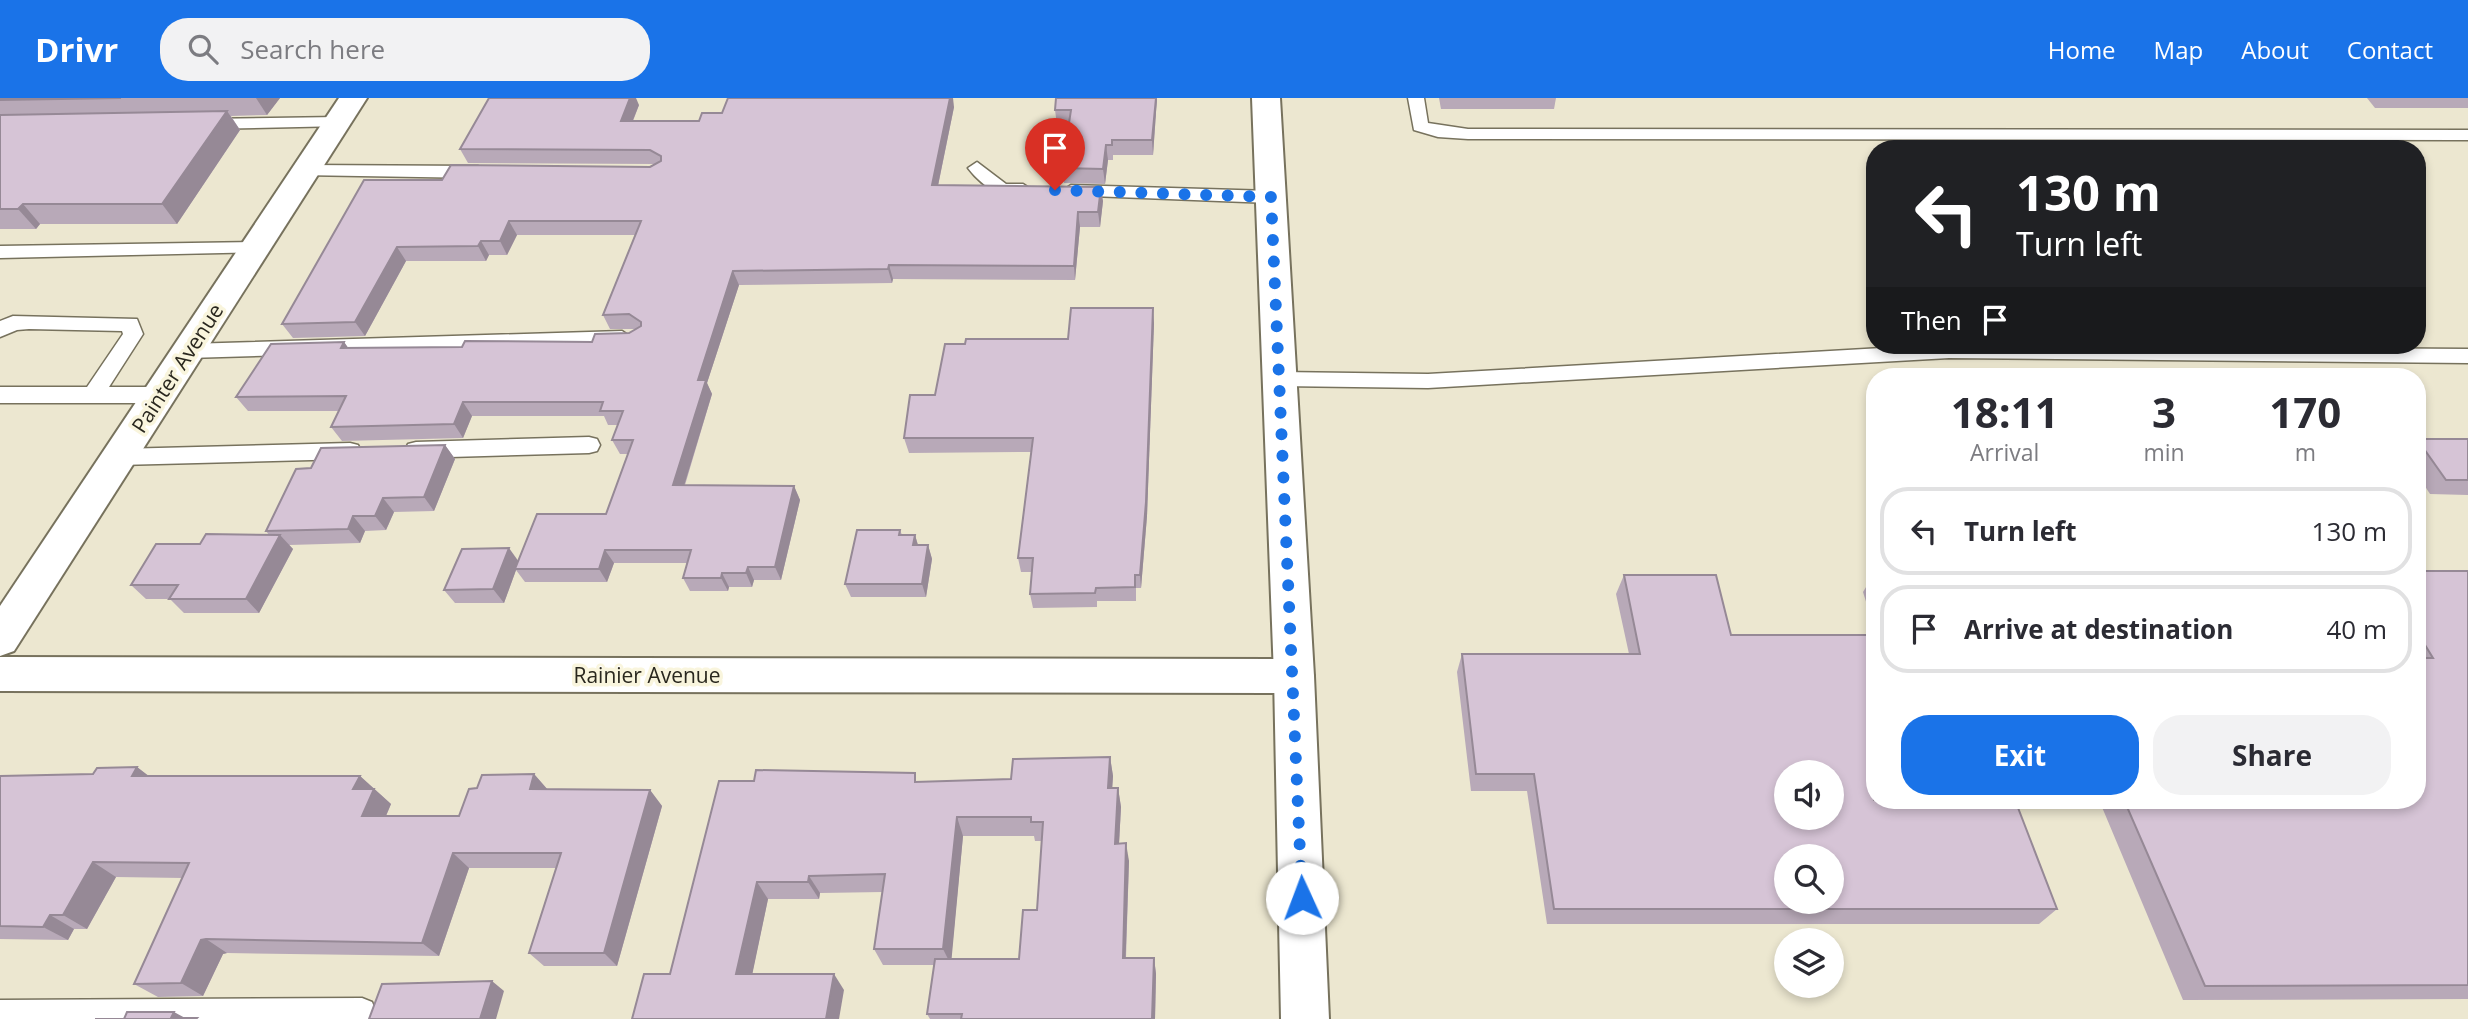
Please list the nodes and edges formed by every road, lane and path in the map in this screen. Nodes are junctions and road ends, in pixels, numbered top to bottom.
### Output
1 (1266, 98) edge
2 (1416, 98) edge
3 (346, 110) edge
4 (189, 124) edge
5 (2468, 135) edge
6 (977, 167) dead end
7 (306, 171) junction
8 (492, 172) edge
9 (1271, 197) junction
10 (255, 248) junction
11 (0, 252) edge
12 (0, 330) edge
13 (636, 338) edge
14 (188, 351) junction
15 (1897, 354) edge
16 (2260, 354) edge
17 (2468, 356) edge
18 (1280, 379) junction
19 (94, 394) junction
20 (0, 395) edge
21 (159, 395) junction
22 (589, 445) dead end
23 (397, 450) edge
24 (369, 451) edge
25 (119, 457) junction
26 (0, 639) edge
27 (0, 674) edge
28 (1294, 676) junction
29 (362, 1012) dead end
30 (0, 1014) edge
31 (1305, 1019) edge

1 - 9 street
2 - 5 lane
3 - 4 lane
3 - 7 street, Painter Avenue
6 - 9 lane
7 - 8 lane
7 - 10 street, Painter Avenue
9 - 18 street
10 - 11 lane
10 - 14 street, Painter Avenue
12 - 19 lane
13 - 14 lane
14 - 21 street, Painter Avenue
15 - 18 lane
16 - 17 lane
18 - 28 street
19 - 20 lane
19 - 21 lane
21 - 25 street, Painter Avenue
22 - 23 lane
24 - 25 lane
25 - 26 street, Painter Avenue
27 - 28 street, Rainier Avenue
28 - 31 street
29 - 30 lane

